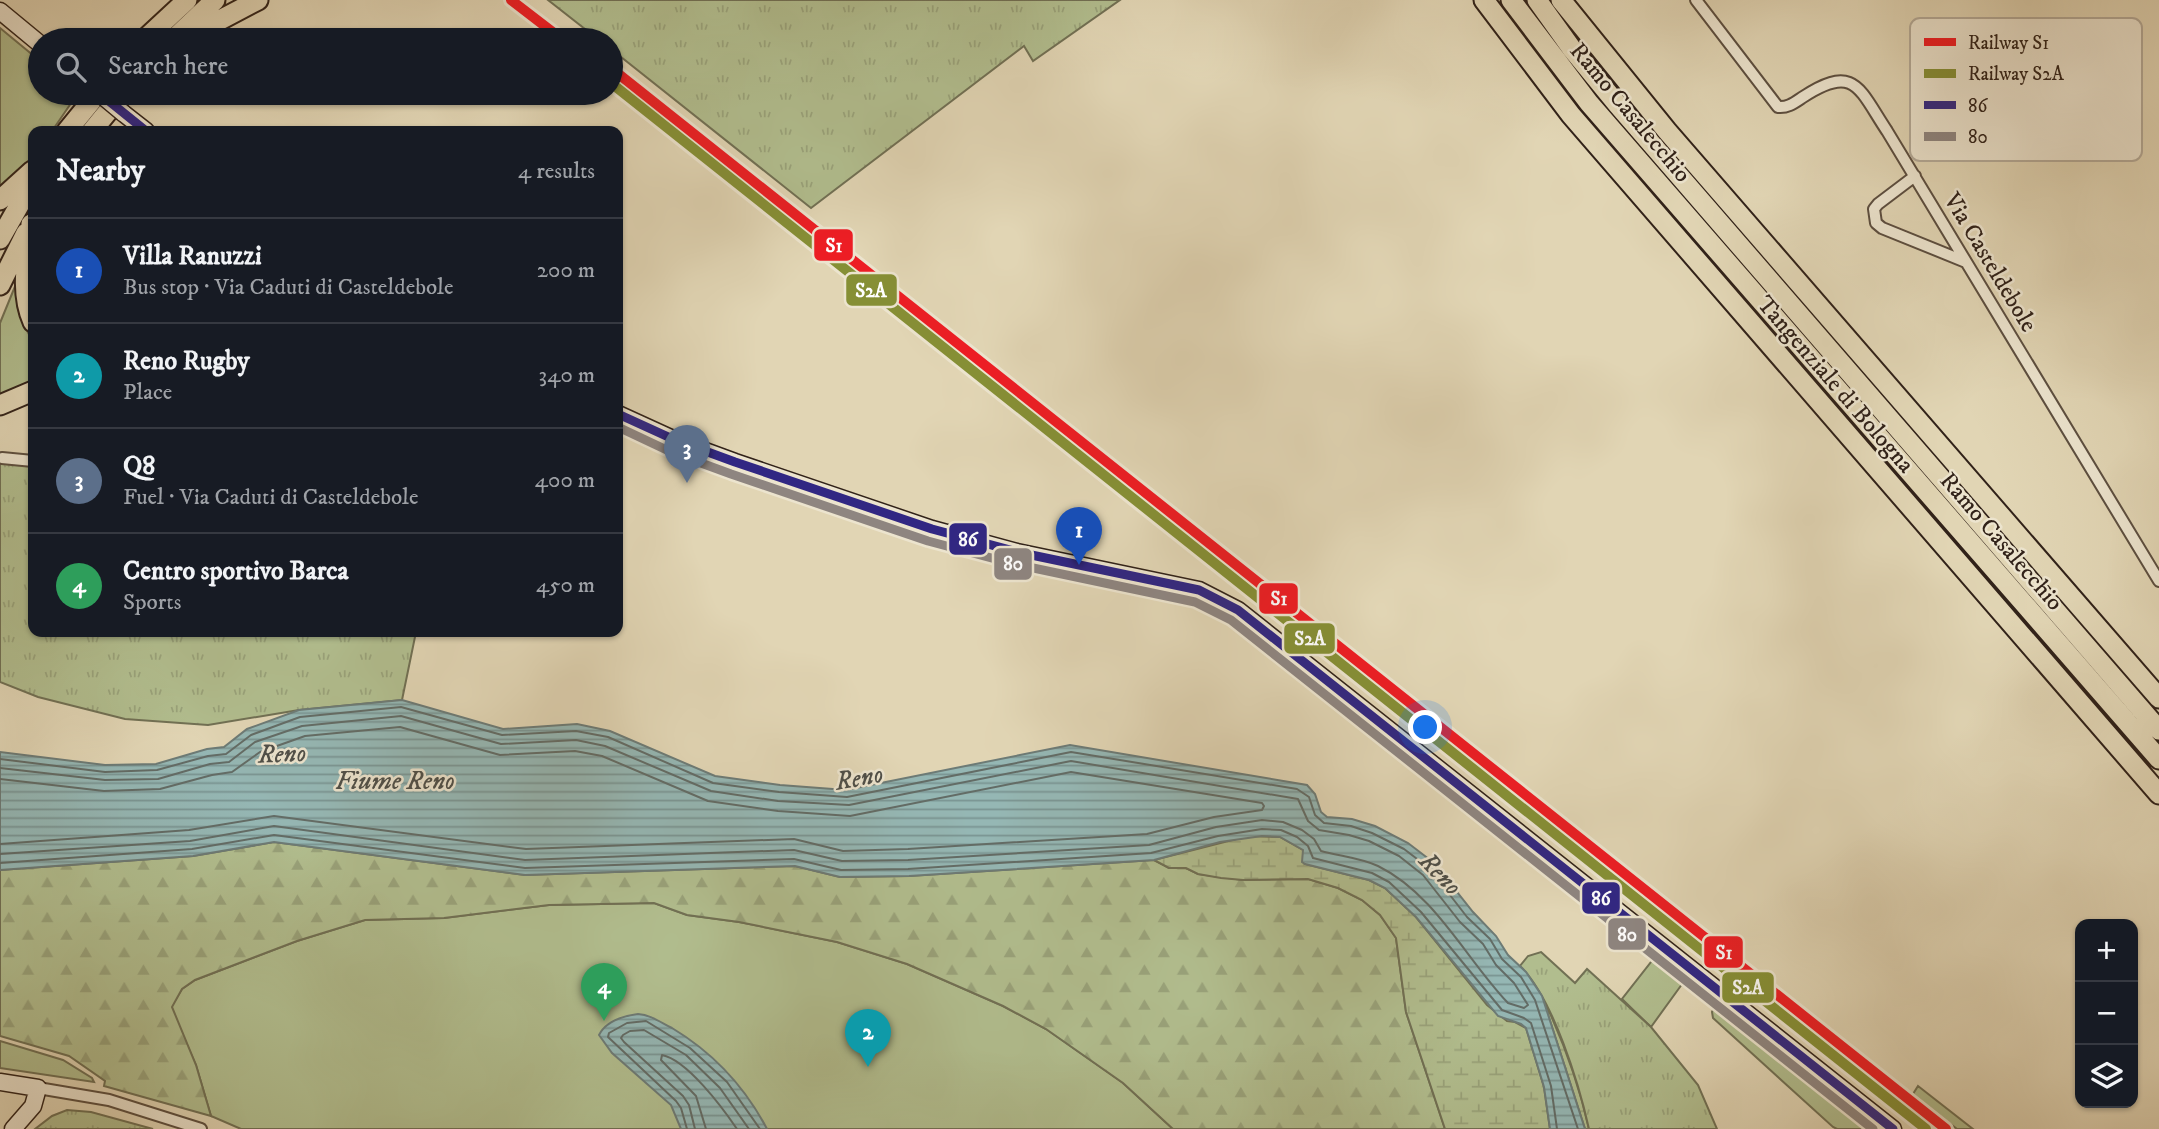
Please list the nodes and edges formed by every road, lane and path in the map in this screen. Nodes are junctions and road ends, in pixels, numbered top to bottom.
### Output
1 (167, 0) edge
2 (187, 0) edge
3 (215, 0) edge
4 (258, 0) edge
5 (1470, 0) edge
6 (1484, 0) edge
7 (1511, 0) edge
8 (1536, 0) edge
9 (1561, 0) edge
10 (1574, 0) edge
11 (1696, 0) edge
12 (0, 11) edge
13 (150, 28) edge
14 (156, 28) edge
15 (185, 28) edge
16 (205, 28) edge
17 (28, 34) edge
18 (1524, 55) junction
19 (89, 105) edge
20 (113, 105) edge
21 (114, 105) edge
22 (71, 126) edge
23 (96, 126) edge
24 (140, 126) edge
25 (1667, 131) junction
26 (28, 175) edge
27 (1915, 176) junction
28 (28, 190) edge
29 (0, 200) edge
30 (28, 230) edge
31 (0, 239) edge
32 (28, 260) edge
33 (1967, 262) junction
34 (0, 285) edge
35 (28, 309) edge
36 (28, 393) edge
37 (0, 405) edge
38 (623, 416) edge
39 (2, 458) dead end
40 (28, 461) edge
41 (2159, 580) edge
42 (2159, 698) edge
43 (2159, 730) edge
44 (2159, 759) edge
45 (2159, 794) edge
46 (0, 1082) edge
47 (38, 1088) junction
48 (13, 1129) edge
49 (201, 1129) edge
50 (1893, 1129) edge

1 - 13 highway
2 - 14 highway
3 - 15 highway
4 - 16 highway
5 - 18 highway
6 - 18 highway, Tangenziale di Bologna
7 - 44 highway, Ramo Casalecchio
8 - 43 highway, Ramo Casalecchio
9 - 25 highway, Tangenziale di Bologna
10 - 25 highway
11 - 27 street, Via Casteldebole
12 - 17 main road
18 - 45 highway, Tangenziale di Bologna
19 - 22 highway
20 - 23 highway
21 - 24 main road, bridge
25 - 42 highway, Tangenziale di Bologna
26 - 29 highway
27 - 33 street, Via Casteldebole
27 - 33 street
28 - 31 highway
30 - 34 highway
32 - 35 highway
33 - 41 street, Via Casteldebole
36 - 37 highway
38 - 50 main road
39 - 40 street
46 - 47 main road
47 - 48 main road
47 - 49 street

